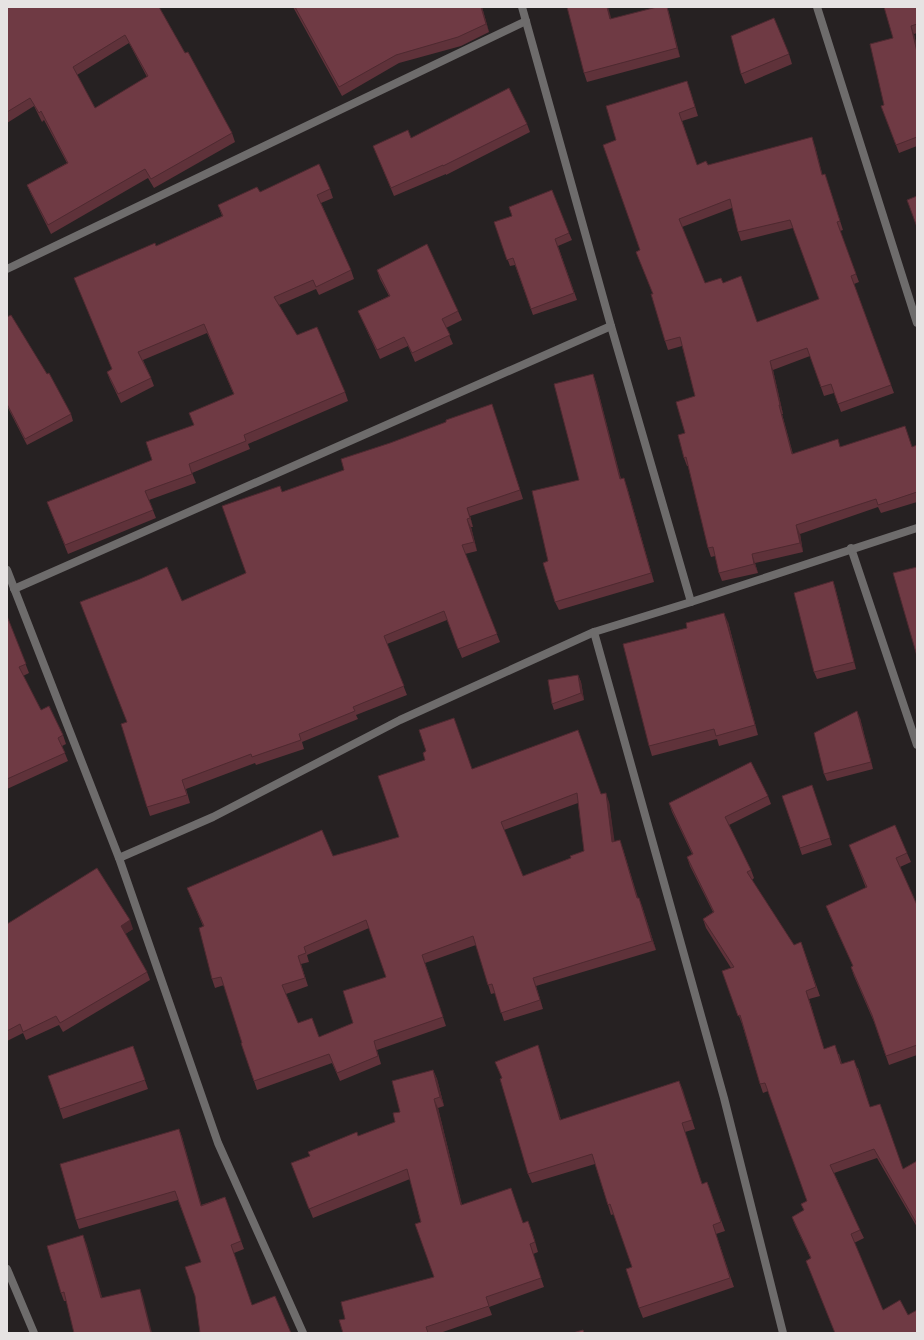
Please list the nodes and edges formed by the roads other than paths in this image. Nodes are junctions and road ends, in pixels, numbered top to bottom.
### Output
1 (522, 7) edge
2 (817, 7) edge
3 (526, 21) junction
4 (7, 269) edge
5 (917, 323) edge
6 (611, 326) junction
7 (917, 528) edge
8 (851, 548) junction
9 (7, 570) edge
10 (14, 589) junction
11 (691, 602) junction
12 (594, 632) junction
13 (917, 745) edge
14 (119, 858) junction
15 (7, 1269) edge
16 (34, 1333) edge
17 (303, 1333) edge
18 (783, 1333) edge

1 - 3 street
2 - 5 street
3 - 4 street
3 - 6 street
6 - 10 street
6 - 11 street
7 - 8 street
8 - 11 street
8 - 13 street
9 - 10 street
10 - 14 street
11 - 12 street
12 - 14 street
12 - 18 street
14 - 17 street
15 - 16 street

